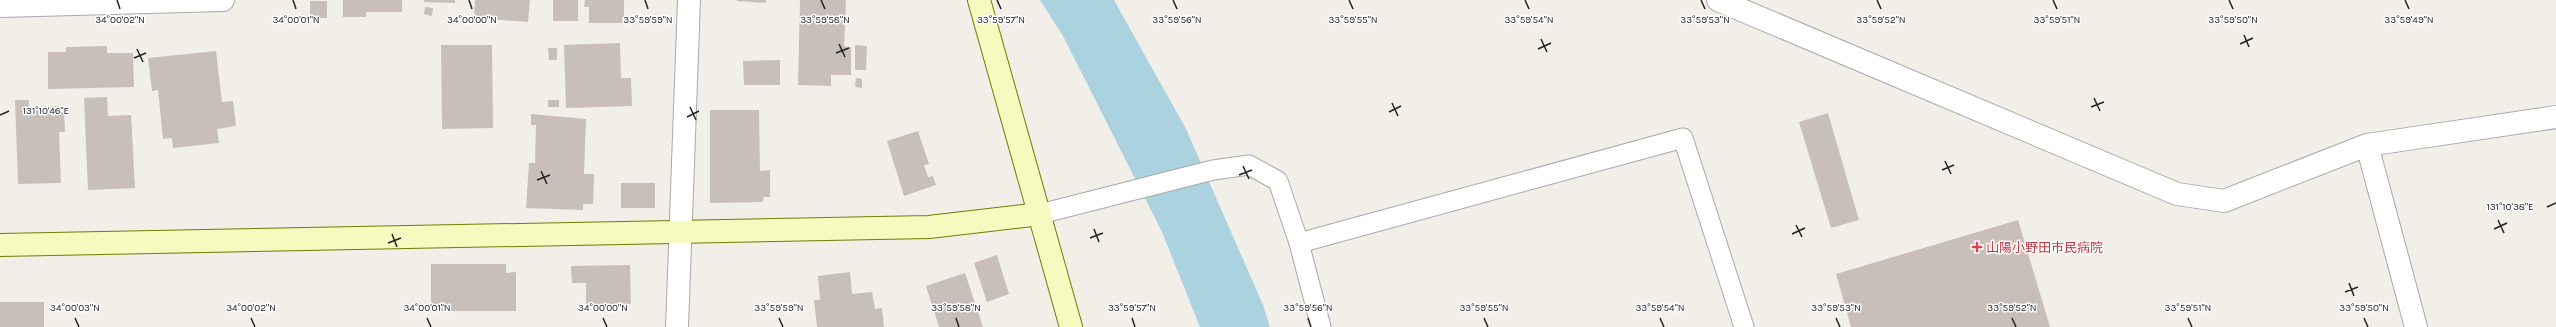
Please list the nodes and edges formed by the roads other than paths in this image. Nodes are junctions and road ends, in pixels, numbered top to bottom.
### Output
1 (222, 0) edge
2 (689, 0) edge
3 (979, 0) edge
4 (1718, 0) edge
5 (0, 6) edge
6 (2556, 117) edge
7 (2367, 145) junction
8 (1040, 214) junction
9 (681, 234) junction
10 (1299, 243) junction
11 (0, 245) edge
12 (677, 327) edge
13 (1071, 327) edge
14 (1321, 327) edge
15 (1744, 327) edge
16 (2416, 327) edge

1 - 5 street
2 - 9 street
3 - 8 street
4 - 7 street
6 - 7 street
7 - 16 street
8 - 9 street
8 - 10 lane
8 - 13 street
9 - 11 street
9 - 12 street
10 - 14 lane
10 - 15 lane

